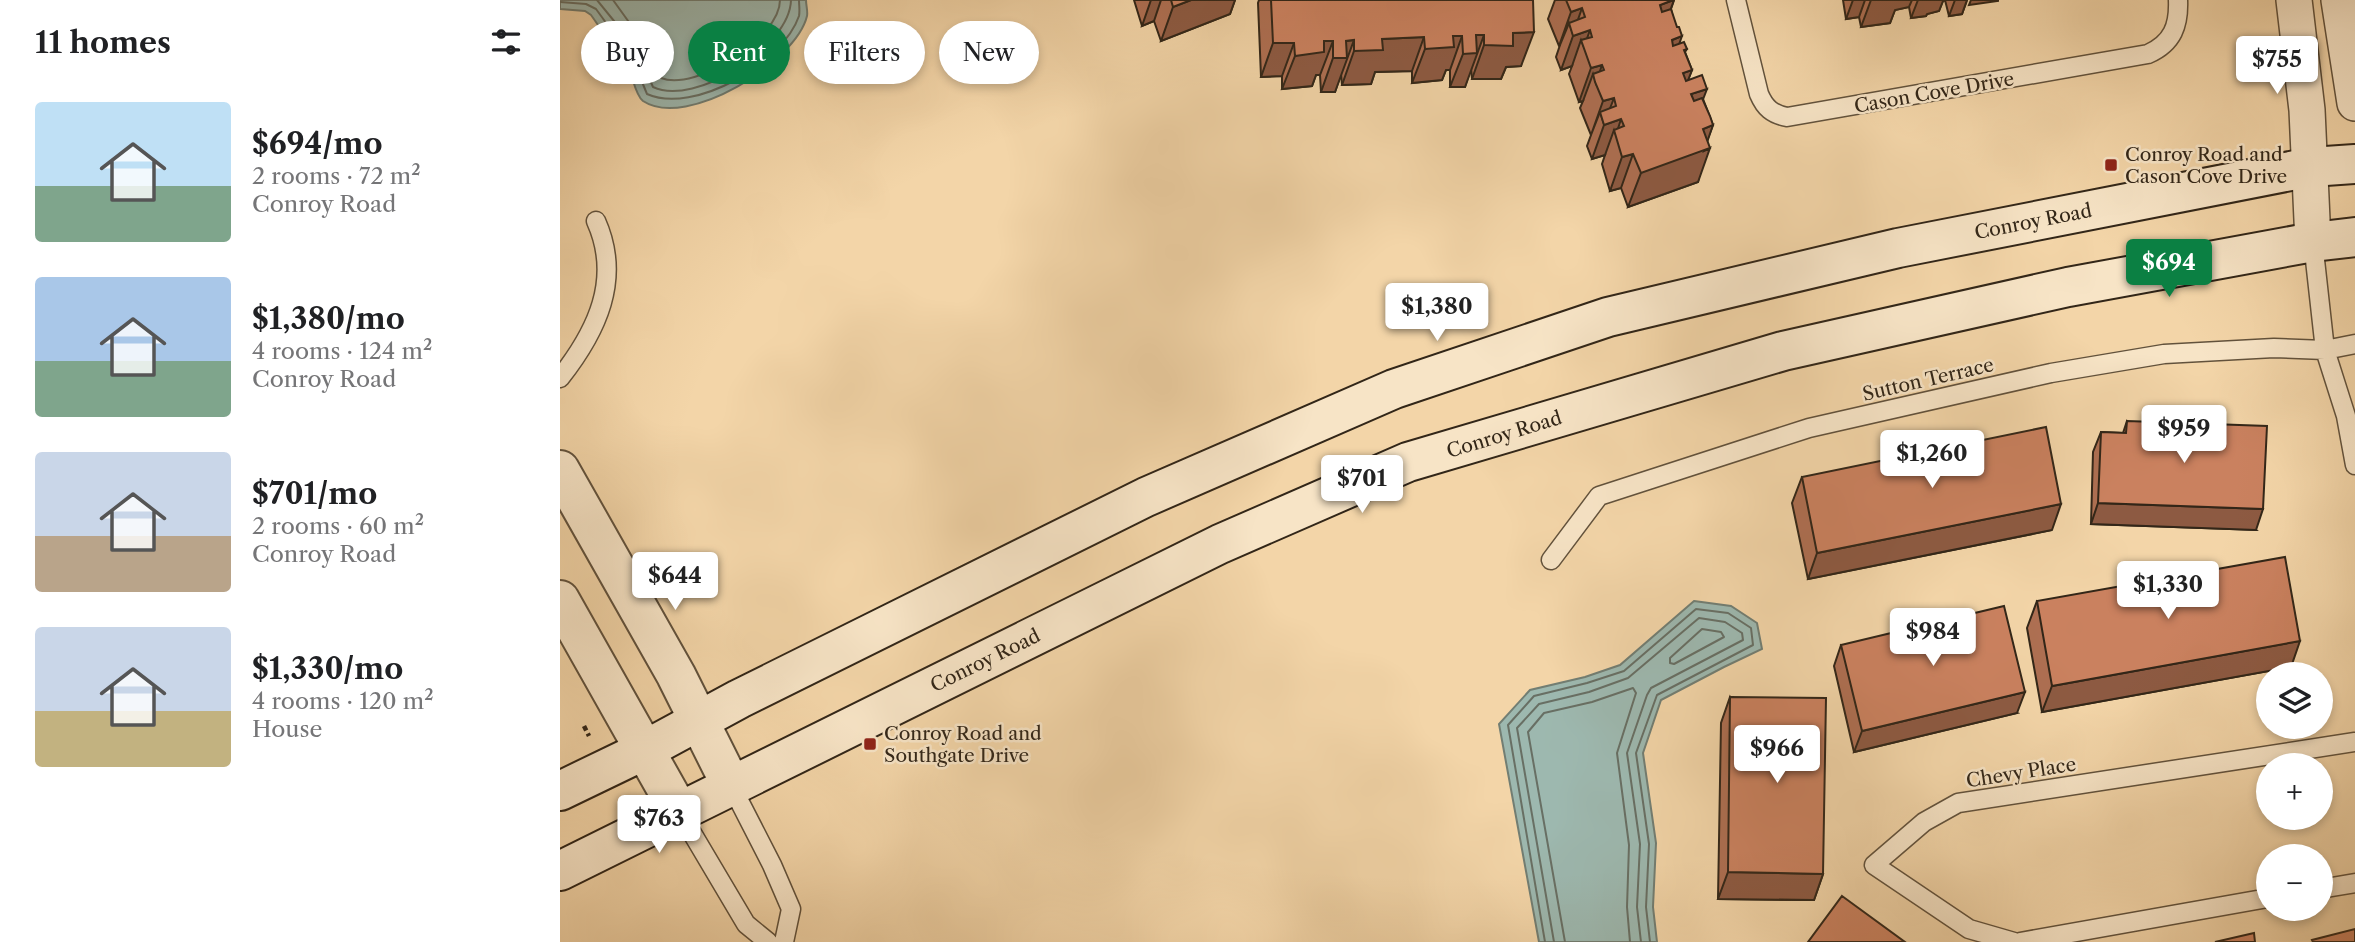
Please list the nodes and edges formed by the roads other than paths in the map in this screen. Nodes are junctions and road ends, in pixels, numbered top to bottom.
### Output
1 (1736, 0) edge
2 (2178, 0) edge
3 (2294, 0) edge
4 (2339, 0) edge
5 (2355, 103) edge
6 (2355, 164) edge
7 (2311, 167) junction
8 (596, 221) dead end
9 (2355, 237) edge
10 (2313, 242) junction
11 (2355, 344) edge
12 (2325, 349) junction
13 (560, 378) edge
14 (2355, 465) edge
15 (560, 470) edge
16 (1551, 560) dead end
17 (560, 600) edge
18 (700, 720) junction
19 (2355, 742) edge
20 (645, 750) junction
21 (731, 785) junction
22 (560, 792) edge
23 (679, 811) junction
24 (560, 871) edge
25 (2355, 883) edge
26 (2333, 887) edge
27 (2256, 900) edge
28 (768, 942) edge
29 (784, 942) edge
30 (2014, 942) edge
31 (2020, 942) edge

1 - 2 lane, Cason Cove Drive
3 - 7 street
4 - 5 street
6 - 7 main road, Conroy Road
7 - 10 street
7 - 18 main road, Conroy Road
8 - 13 lane
9 - 10 main road, Conroy Road
10 - 12 lane
10 - 21 main road, Conroy Road
11 - 12 lane, Sutton Terrace
12 - 14 lane
12 - 16 lane, Sutton Terrace
15 - 18 main road
17 - 20 main road
18 - 20 main road, Conroy Road
18 - 21 main road
19 - 30 lane, Chevy Place
20 - 22 main road, Conroy Road
20 - 23 main road
21 - 23 main road, Conroy Road
21 - 29 lane
23 - 24 main road, Conroy Road
23 - 28 lane
25 - 26 lane
27 - 31 lane

